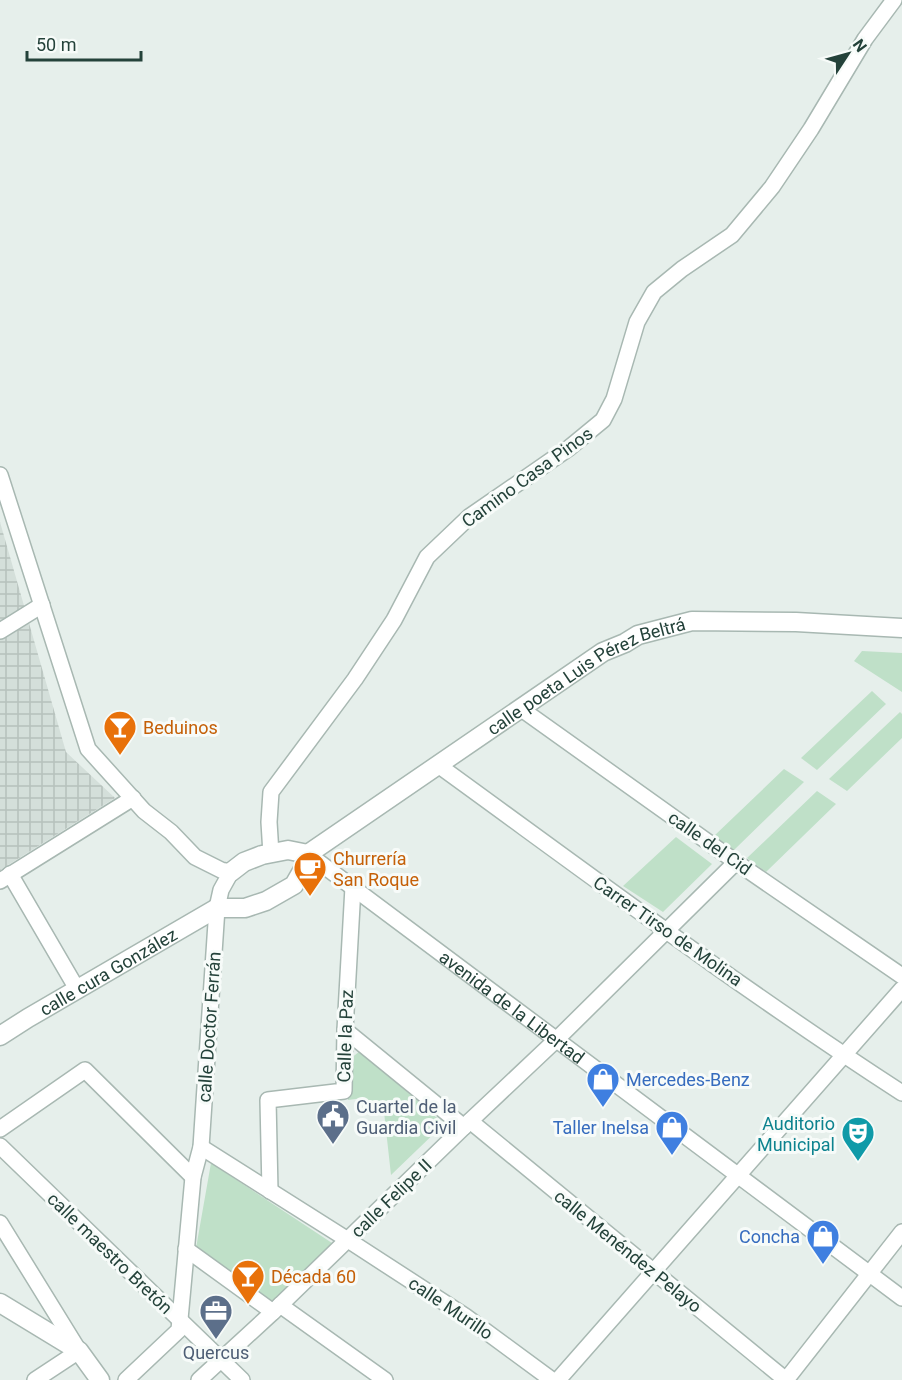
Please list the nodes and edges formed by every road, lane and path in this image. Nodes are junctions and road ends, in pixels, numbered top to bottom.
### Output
1 (894, 0) edge
2 (0, 475) edge
3 (42, 605) junction
4 (902, 628) edge
5 (0, 631) edge
6 (520, 708) junction
7 (438, 765) junction
8 (133, 798) junction
9 (270, 854) junction
10 (308, 854) junction
11 (736, 862) junction
12 (231, 872) junction
13 (5, 878) edge
14 (353, 887) junction
15 (217, 908) junction
16 (666, 930) junction
17 (902, 976) edge
18 (77, 989) junction
19 (902, 989) edge
20 (345, 1030) junction
21 (0, 1035) edge
22 (557, 1039) junction
23 (843, 1055) junction
24 (902, 1093) edge
25 (467, 1124) junction
26 (0, 1129) edge
27 (0, 1146) edge
28 (201, 1147) junction
29 (739, 1176) junction
30 (193, 1177) junction
31 (270, 1191) junction
32 (0, 1223) edge
33 (902, 1232) edge
34 (348, 1240) junction
35 (186, 1249) junction
36 (654, 1272) junction
37 (869, 1274) junction
38 (902, 1298) edge
39 (0, 1303) edge
40 (276, 1309) junction
41 (179, 1320) junction
42 (79, 1351) junction
43 (220, 1360) junction
44 (35, 1380) edge
45 (100, 1380) edge
46 (126, 1380) edge
47 (199, 1380) edge
48 (242, 1380) edge
49 (385, 1380) edge
50 (552, 1380) edge
51 (558, 1380) edge
52 (786, 1380) edge

1 - 9 street, Camino Casa Pinos
2 - 3 street
3 - 5 street
3 - 8 street
4 - 6 street, calle poeta Luis Pérez Beltrá
6 - 7 street, calle poeta Luis Pérez Beltrá
6 - 11 street, calle del Cid
7 - 10 street, calle poeta Luis Pérez Beltrá
7 - 16 street, Carrer Tirso de Molina
8 - 12 street
8 - 13 street
9 - 10 street
9 - 12 street
10 - 14 street, avenida de la Libertad
10 - 15 street
11 - 16 street, calle Felipe II
11 - 17 street, calle del Cid
12 - 15 street
13 - 18 street
14 - 20 street, Calle la Paz
14 - 22 street, avenida de la Libertad
15 - 18 street, calle cura González
15 - 28 street, calle Doctor Ferrán
16 - 22 street, calle Felipe II
16 - 23 street, Carrer Tirso de Molina
18 - 21 street, calle cura González
19 - 23 street
20 - 25 street, calle Menéndez Pelayo
20 - 31 street, Calle la Paz
22 - 25 street, calle Felipe II
22 - 29 street, avenida de la Libertad
23 - 24 street, Carrer Tirso de Molina
23 - 29 street
25 - 34 street, calle Felipe II
25 - 36 street, calle Menéndez Pelayo
26 - 30 street
27 - 41 street, calle maestro Bretón
28 - 30 street, calle Doctor Ferrán
28 - 31 street, calle Murillo
29 - 36 street
29 - 37 street, avenida de la Libertad
30 - 35 street, calle Doctor Ferrán
31 - 34 street, calle Murillo
32 - 42 street
33 - 37 street
34 - 40 street, calle Felipe II
34 - 50 street, calle Murillo
35 - 40 street
35 - 41 street, calle Doctor Ferrán
36 - 51 street
36 - 52 street, calle Menéndez Pelayo
37 - 38 street, avenida de la Libertad
37 - 52 street
39 - 42 street
40 - 43 street, calle Felipe II
40 - 49 street
41 - 43 street, calle maestro Bretón
41 - 46 street
42 - 44 street
42 - 45 street
43 - 47 street, calle Felipe II
43 - 48 street, calle maestro Bretón

